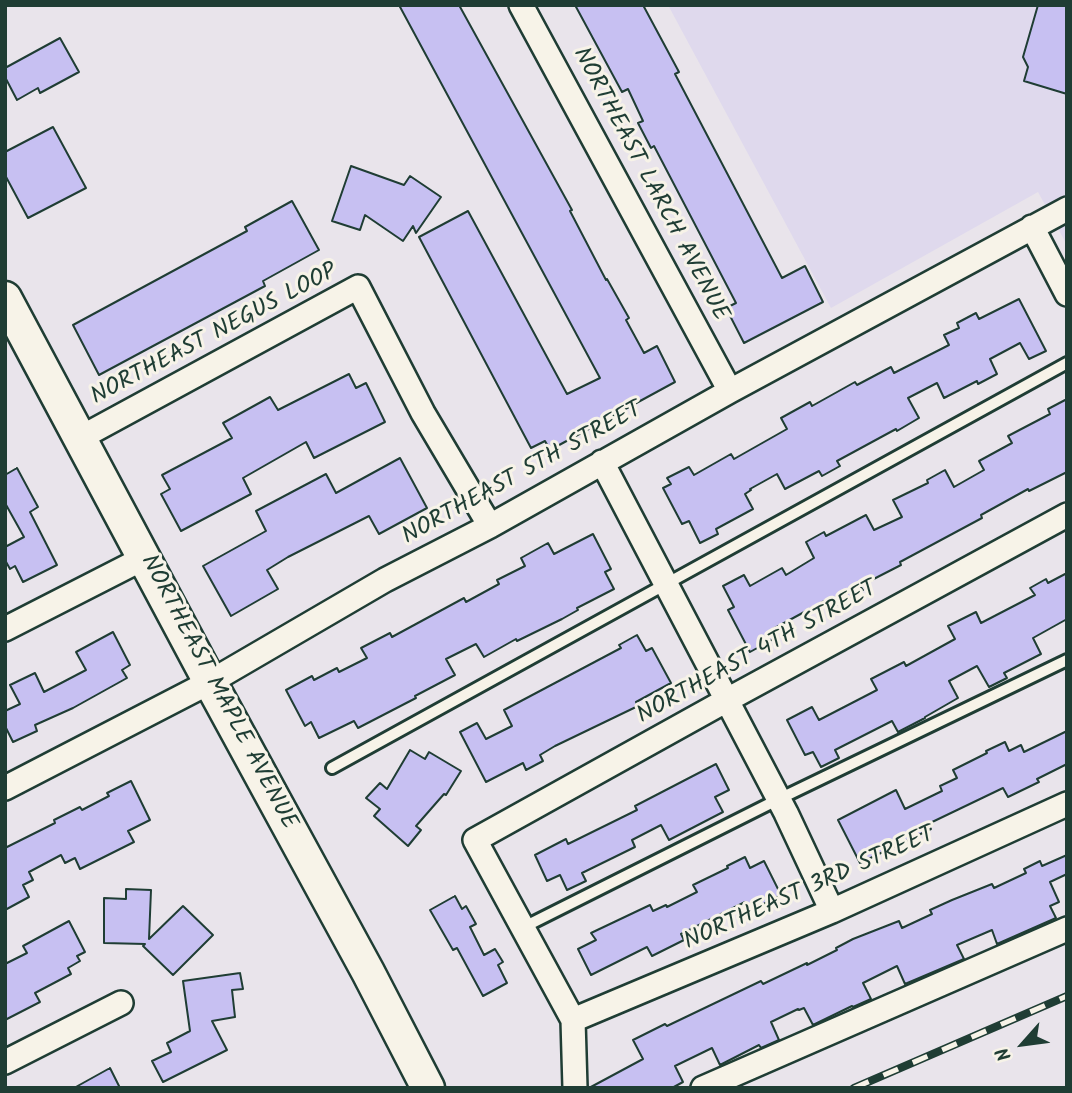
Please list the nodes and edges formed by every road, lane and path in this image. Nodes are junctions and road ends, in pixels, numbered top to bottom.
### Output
1 (522, 5) edge
2 (1067, 209) edge
3 (1032, 227) junction
4 (1067, 294) edge
5 (7, 305) edge
6 (1067, 363) edge
7 (730, 391) junction
8 (80, 438) junction
9 (602, 462) junction
10 (1067, 516) edge
11 (490, 526) junction
12 (144, 558) junction
13 (666, 584) junction
14 (5, 629) edge
15 (1067, 660) edge
16 (209, 681) junction
17 (727, 700) junction
18 (332, 768) dead end
19 (5, 788) edge
20 (779, 799) junction
21 (1067, 804) edge
22 (832, 911) junction
23 (522, 928) junction
24 (1067, 929) edge
25 (121, 1003) dead end
26 (573, 1020) junction
27 (5, 1062) edge
28 (428, 1088) edge
29 (575, 1088) edge
30 (703, 1088) edge

1 - 7 street, NORTHEAST LARCH AVENUE
2 - 3 street, NORTHEAST 5TH STREET
3 - 4 street
3 - 7 street, NORTHEAST 5TH STREET
5 - 8 main road, NORTHEAST MAPLE AVENUE
6 - 13 lane
7 - 9 street, NORTHEAST 5TH STREET
8 - 11 street, NORTHEAST NEGUS LOOP
8 - 12 main road, NORTHEAST MAPLE AVENUE
9 - 11 street, NORTHEAST 5TH STREET
9 - 13 street
10 - 17 street, NORTHEAST 4TH STREET
11 - 16 street, NORTHEAST 5TH STREET
12 - 14 street
12 - 16 main road, NORTHEAST MAPLE AVENUE
13 - 17 street
13 - 18 lane
15 - 20 lane
16 - 19 street, NORTHEAST 5TH STREET
16 - 28 main road, NORTHEAST MAPLE AVENUE
17 - 20 street
17 - 23 street, NORTHEAST 4TH STREET
20 - 22 street
20 - 23 lane
21 - 22 street, NORTHEAST 3RD STREET
22 - 26 street, NORTHEAST 3RD STREET
23 - 26 street
24 - 30 street
25 - 27 street
26 - 29 street

